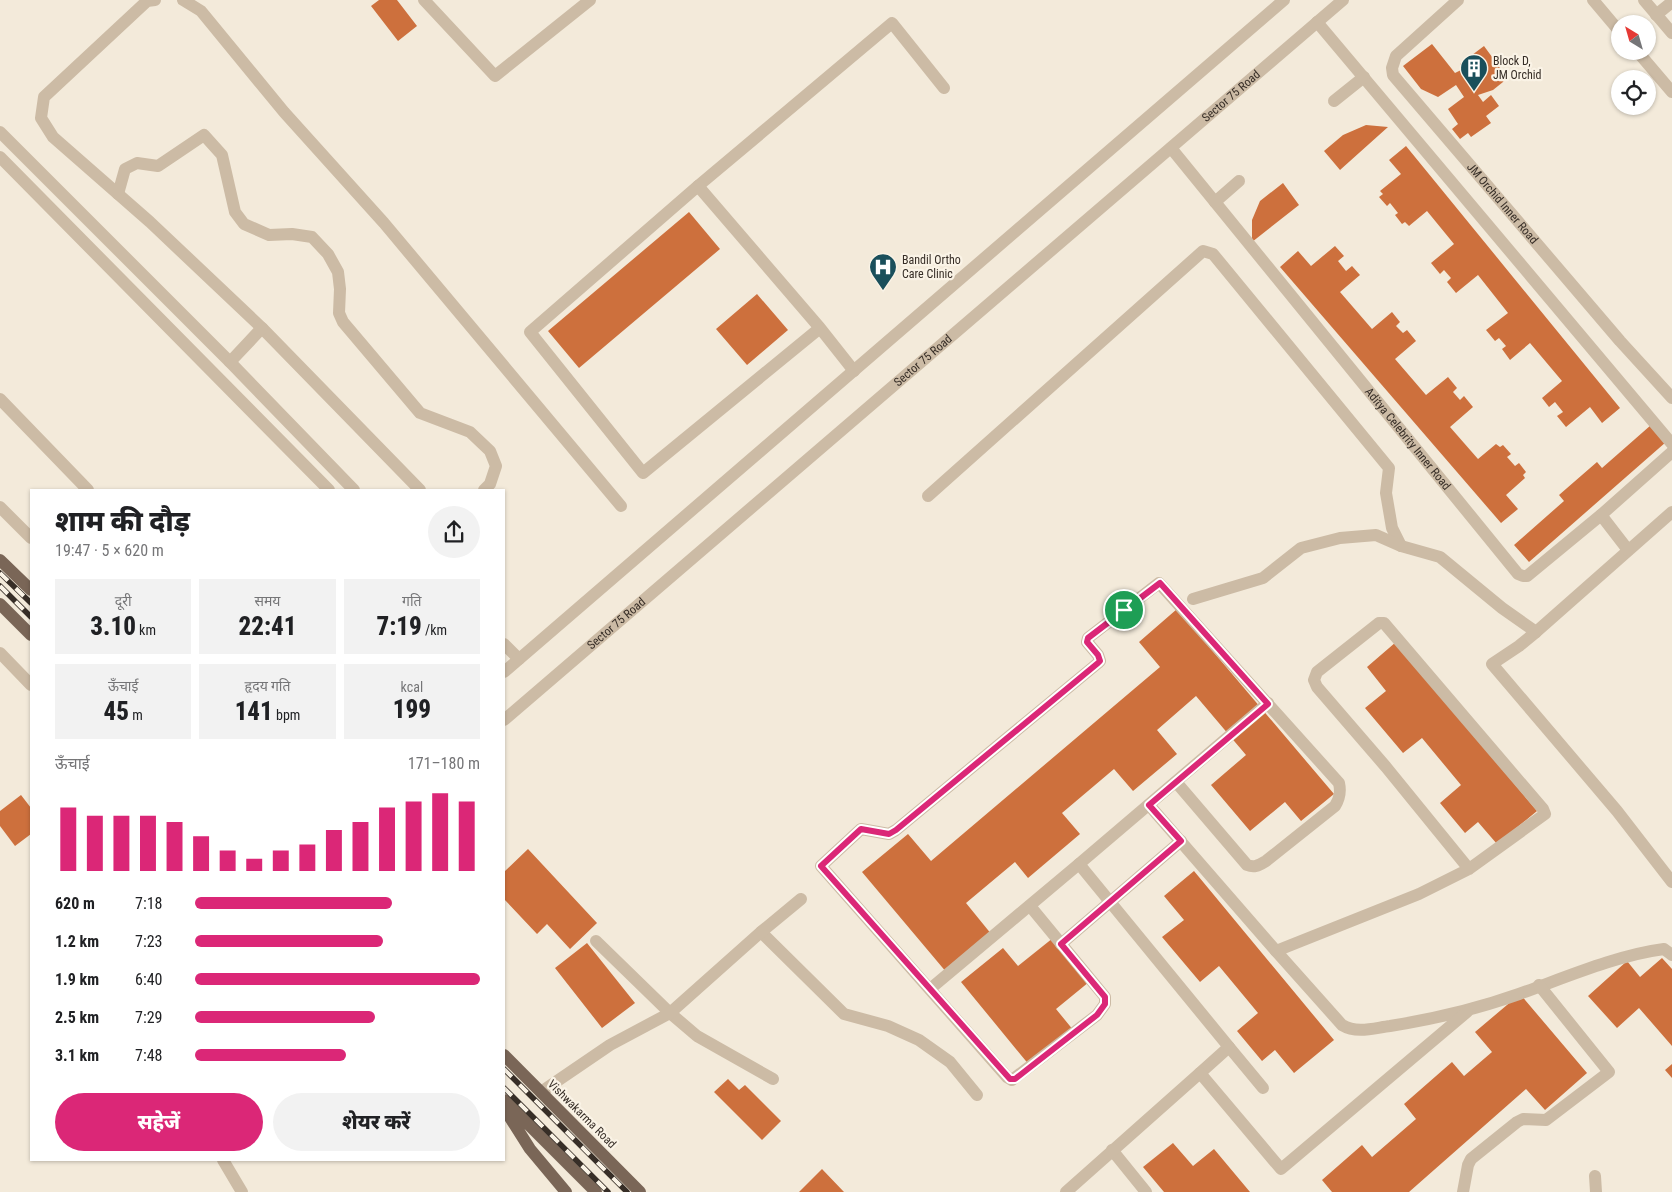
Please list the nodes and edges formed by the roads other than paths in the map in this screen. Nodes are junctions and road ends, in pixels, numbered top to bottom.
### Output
1 (155, 0) edge
2 (184, 0) edge
3 (424, 0) edge
4 (590, 0) edge
5 (1284, 0) edge
6 (1343, 0) edge
7 (1458, 0) edge
8 (1593, 0) edge
9 (1644, 0) edge
10 (1672, 2) edge
11 (1270, 4) edge
12 (1443, 5) edge
13 (1656, 15) junction
14 (1611, 21) edge
15 (1317, 22) junction
16 (1672, 33) edge
17 (1645, 60) edge
18 (1364, 77) junction
19 (944, 88) dead end
20 (1672, 92) edge
21 (1334, 101) dead end
22 (0, 132) edge
23 (1171, 148) junction
24 (0, 157) edge
25 (1239, 181) dead end
26 (698, 186) junction
27 (118, 194) junction
28 (1215, 202) junction
29 (262, 328) junction
30 (820, 328) junction
31 (230, 362) junction
32 (854, 371) junction
33 (1672, 398) edge
34 (0, 399) edge
35 (1672, 444) edge
36 (1672, 452) edge
37 (87, 489) edge
38 (328, 489) edge
39 (353, 489) edge
40 (419, 489) edge
41 (485, 489) edge
42 (928, 496) dead end
43 (621, 506) dead end
44 (0, 507) edge
45 (1672, 512) edge
46 (1601, 515) junction
47 (30, 537) edge
48 (1401, 546) junction
49 (1628, 550) junction
50 (0, 560) edge
51 (30, 589) edge
52 (1193, 599) dead end
53 (0, 604) edge
54 (1536, 632) junction
55 (30, 634) edge
56 (505, 645) edge
57 (0, 653) edge
58 (519, 659) junction
59 (505, 669) edge
60 (30, 684) edge
61 (1268, 704) junction
62 (505, 719) edge
63 (1176, 782) junction
64 (1149, 805) junction
65 (1181, 841) junction
66 (1079, 864) junction
67 (1469, 869) junction
68 (1672, 882) edge
69 (801, 899) dead end
70 (1110, 902) junction
71 (1030, 906) junction
72 (761, 932) junction
73 (596, 941) dead end
74 (1061, 944) junction
75 (1276, 951) junction
76 (1672, 954) edge
77 (1539, 986) junction
78 (930, 989) junction
79 (1469, 1011) junction
80 (670, 1013) junction
81 (1229, 1047) junction
82 (505, 1056) edge
83 (1200, 1073) junction
84 (773, 1079) dead end
85 (1262, 1088) dead end
86 (541, 1092) junction
87 (978, 1095) dead end
88 (505, 1101) edge
89 (505, 1109) edge
90 (1112, 1150) junction
91 (224, 1161) edge
92 (1595, 1176) dead end
93 (242, 1192) edge
94 (566, 1192) edge
95 (596, 1192) edge
96 (640, 1192) edge
97 (1066, 1192) edge
98 (1146, 1192) edge
99 (1463, 1192) edge
100 (1596, 1192) edge

1 - 27 street
2 - 43 street
3 - 4 street
5 - 11 street
6 - 15 street, Sector 75 Road
7 - 12 street, JM Orchid Inner Road
8 - 14 street
9 - 13 street
10 - 13 street
11 - 32 street
12 - 33 street, JM Orchid Inner Road
13 - 16 street
15 - 18 street
15 - 23 street, Sector 75 Road
17 - 20 street
18 - 21 street
18 - 35 street
19 - 26 street
22 - 31 street
23 - 28 street, Aditya Celebrity Inner Road
23 - 62 street, Sector 75 Road
24 - 38 street
25 - 28 street
26 - 30 street
26 - 30 street
27 - 29 street
27 - 41 street
28 - 46 street, Aditya Celebrity Inner Road
29 - 31 street
29 - 40 street
30 - 32 street
31 - 39 street
32 - 58 street
34 - 37 street
36 - 46 street, Aditya Celebrity Inner Road
42 - 48 street
44 - 47 street
45 - 49 street
46 - 49 street
48 - 52 street
48 - 54 street
49 - 54 street
50 - 51 main road
53 - 55 main road
54 - 68 street
56 - 58 street
57 - 60 street
58 - 59 street
61 - 63 street
61 - 63 street
61 - 78 street
63 - 64 street
64 - 65 street
64 - 66 street
65 - 70 street
65 - 75 street
66 - 70 street
66 - 71 street
67 - 67 street
67 - 75 street
69 - 72 street
70 - 74 street
70 - 81 street
71 - 74 street
71 - 78 street
72 - 80 street
72 - 87 street
73 - 80 street
74 - 78 street
75 - 79 street
76 - 77 street
77 - 79 street
77 - 99 street
79 - 83 street
80 - 84 street
80 - 86 street
81 - 83 street
81 - 85 street
82 - 86 main road, Vishwakarma Road
83 - 90 street
86 - 96 main road, Vishwakarma Road
88 - 95 main road
89 - 94 main road
90 - 97 street
90 - 98 street
91 - 93 street
92 - 100 street

